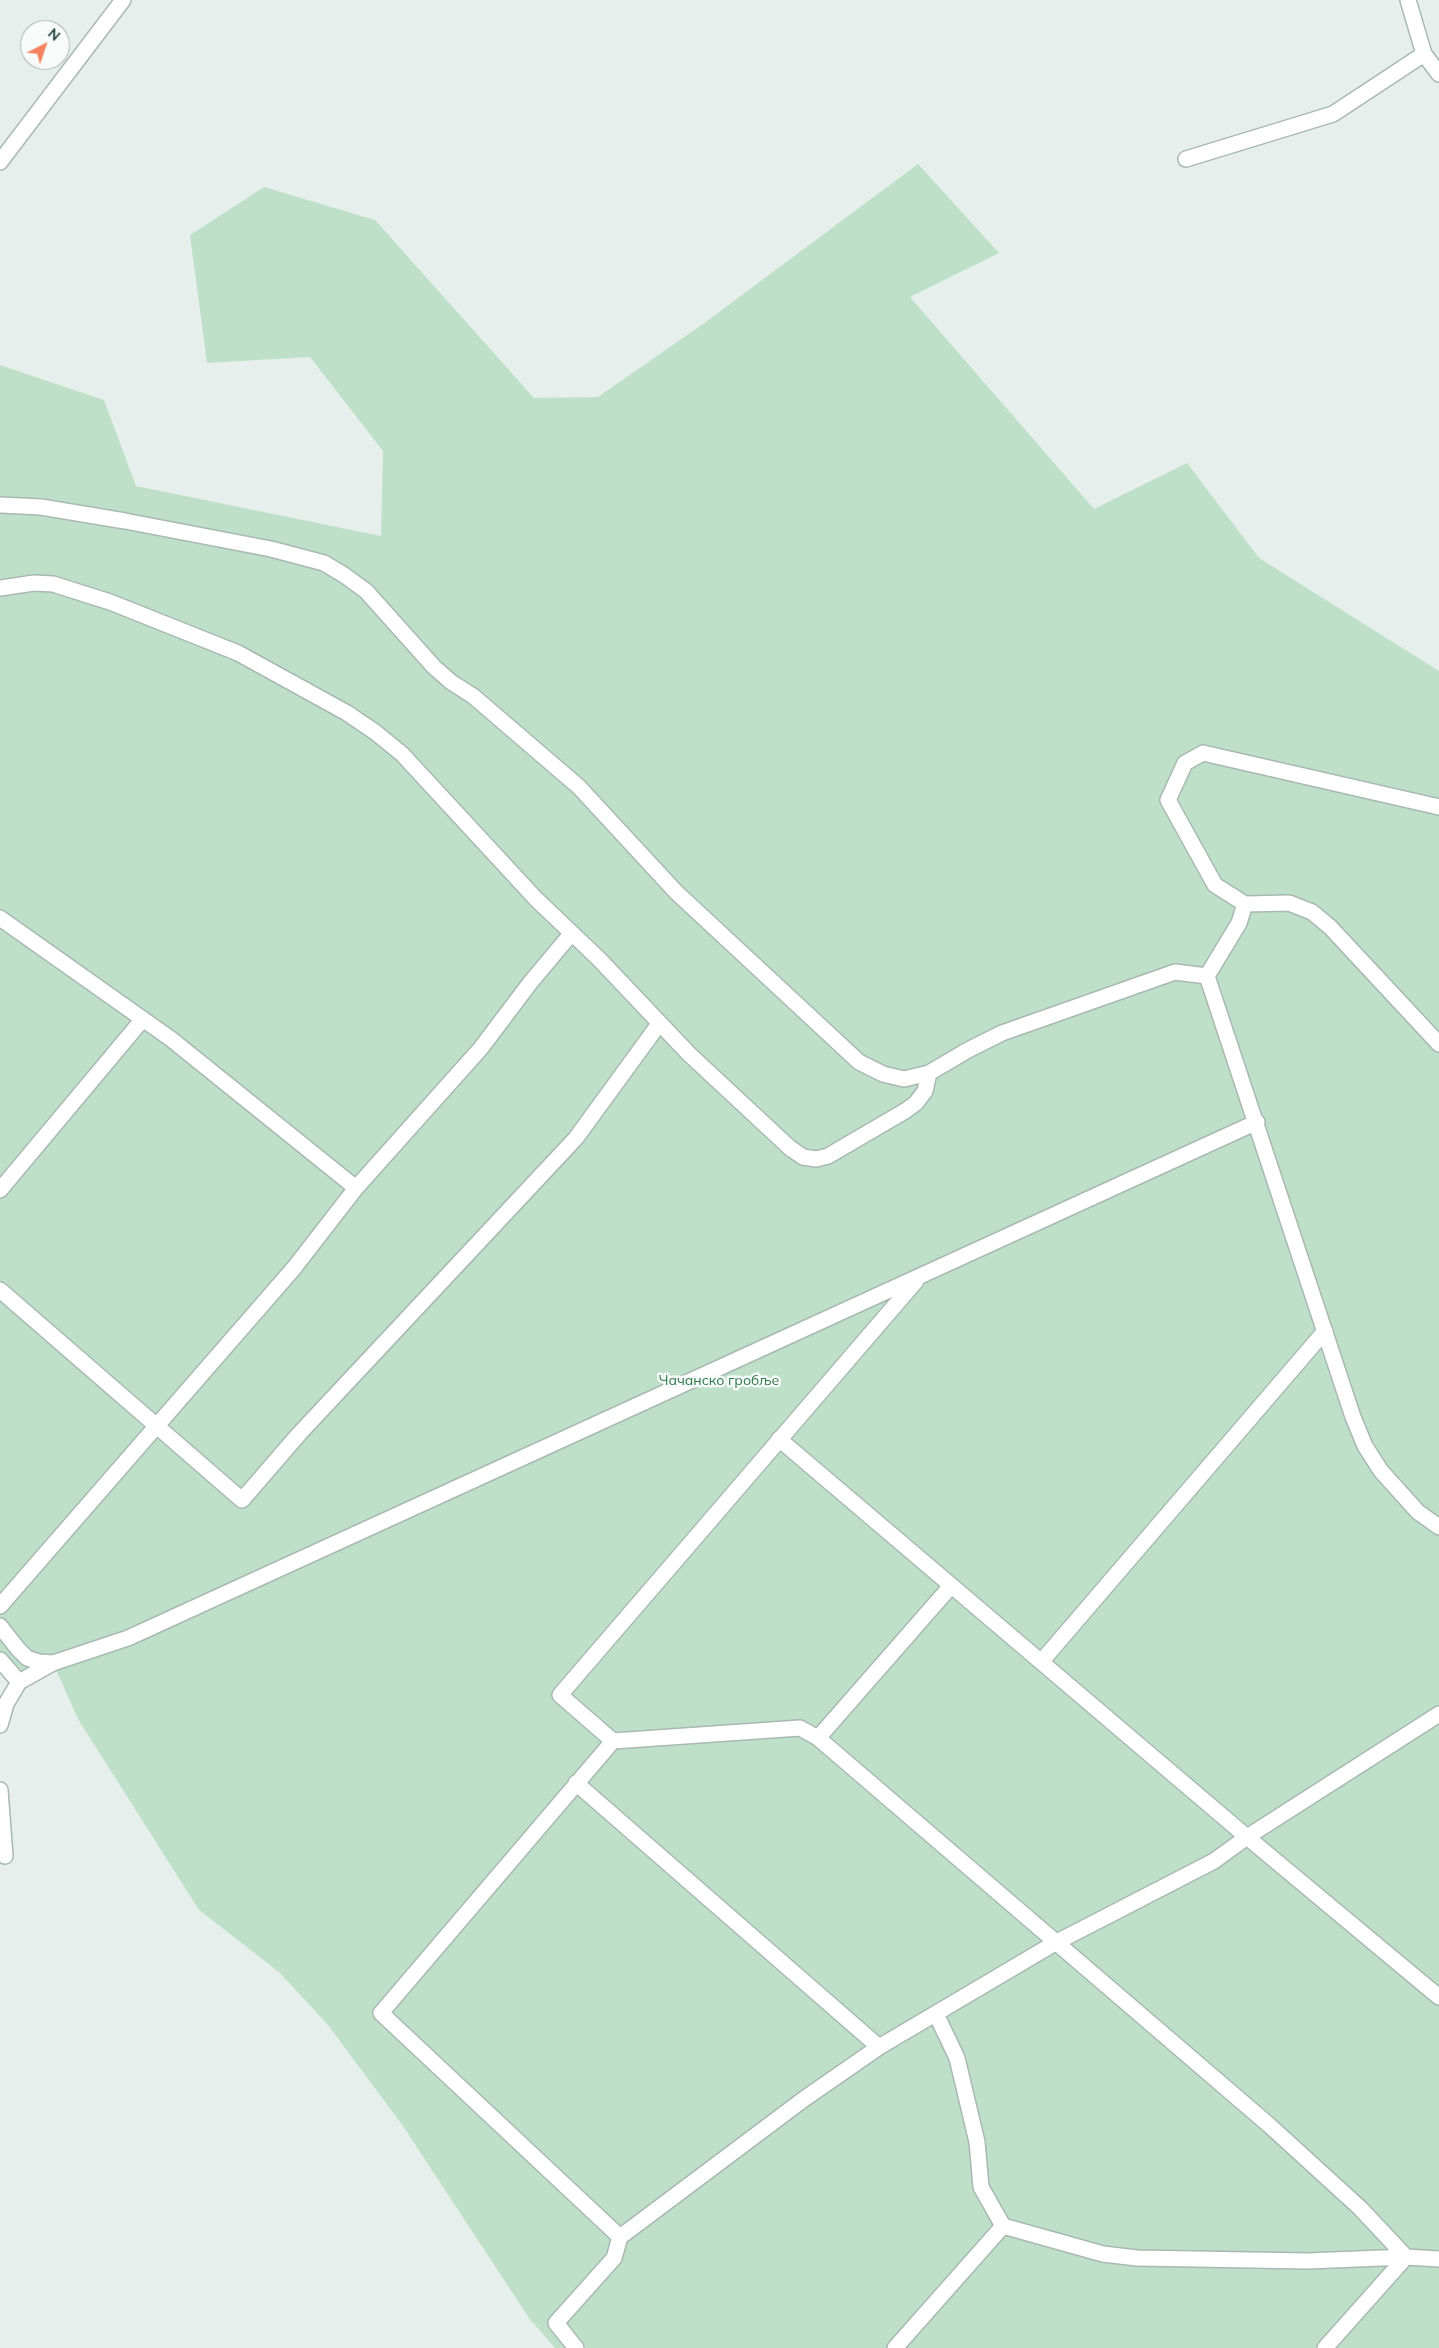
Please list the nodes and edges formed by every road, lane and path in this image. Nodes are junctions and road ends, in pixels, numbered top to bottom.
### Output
1 (123, 0) edge
2 (1408, 0) edge
3 (1424, 54) junction
4 (1439, 74) edge
5 (1186, 159) dead end
6 (0, 162) edge
7 (0, 505) edge
8 (0, 588) edge
9 (1439, 806) edge
10 (1245, 904) junction
11 (0, 918) edge
12 (571, 934) junction
13 (1207, 976) junction
14 (143, 1019) junction
15 (659, 1024) junction
16 (1439, 1044) edge
17 (929, 1074) junction
18 (1257, 1122) junction
19 (356, 1188) junction
20 (0, 1190) edge
21 (919, 1277) junction
22 (0, 1290) edge
23 (1325, 1331) junction
24 (158, 1427) junction
25 (779, 1439) junction
26 (1439, 1527) edge
27 (951, 1586) junction
28 (0, 1606) edge
29 (0, 1626) edge
30 (0, 1660) edge
31 (1041, 1662) junction
32 (53, 1663) junction
33 (19, 1682) junction
34 (1439, 1714) edge
35 (0, 1725) edge
36 (818, 1738) junction
37 (613, 1741) junction
38 (576, 1783) junction
39 (0, 1790) edge
40 (1247, 1837) junction
41 (5, 1856) dead end
42 (1055, 1943) junction
43 (1439, 1997) edge
44 (936, 2014) junction
45 (880, 2047) junction
46 (1003, 2226) junction
47 (620, 2238) junction
48 (1406, 2257) junction
49 (1439, 2259) edge
50 (576, 2348) edge
51 (895, 2348) edge
52 (1325, 2348) edge

1 - 6 street
2 - 3 street
3 - 4 street
3 - 5 street
7 - 17 street
8 - 12 street
9 - 10 street
10 - 13 street
10 - 16 street
11 - 14 street
12 - 15 street
12 - 19 street
13 - 17 street
13 - 18 street
14 - 19 street
14 - 20 street
15 - 17 street
15 - 24 street
18 - 21 street
18 - 23 street
19 - 24 street
21 - 25 street
21 - 32 street
22 - 24 street
23 - 26 street
23 - 31 street
24 - 28 street
25 - 27 street
25 - 37 street
27 - 31 street
27 - 36 street
29 - 32 street
30 - 33 street
31 - 40 street
32 - 33 street
33 - 35 street
34 - 40 street
36 - 37 street
36 - 42 street
37 - 38 street
38 - 45 street
38 - 47 street
39 - 41 street
40 - 42 street
40 - 43 street
42 - 44 street
42 - 48 street
44 - 45 street
44 - 46 street
45 - 47 street
46 - 48 street
46 - 51 street
47 - 50 street
48 - 49 street
48 - 52 street

